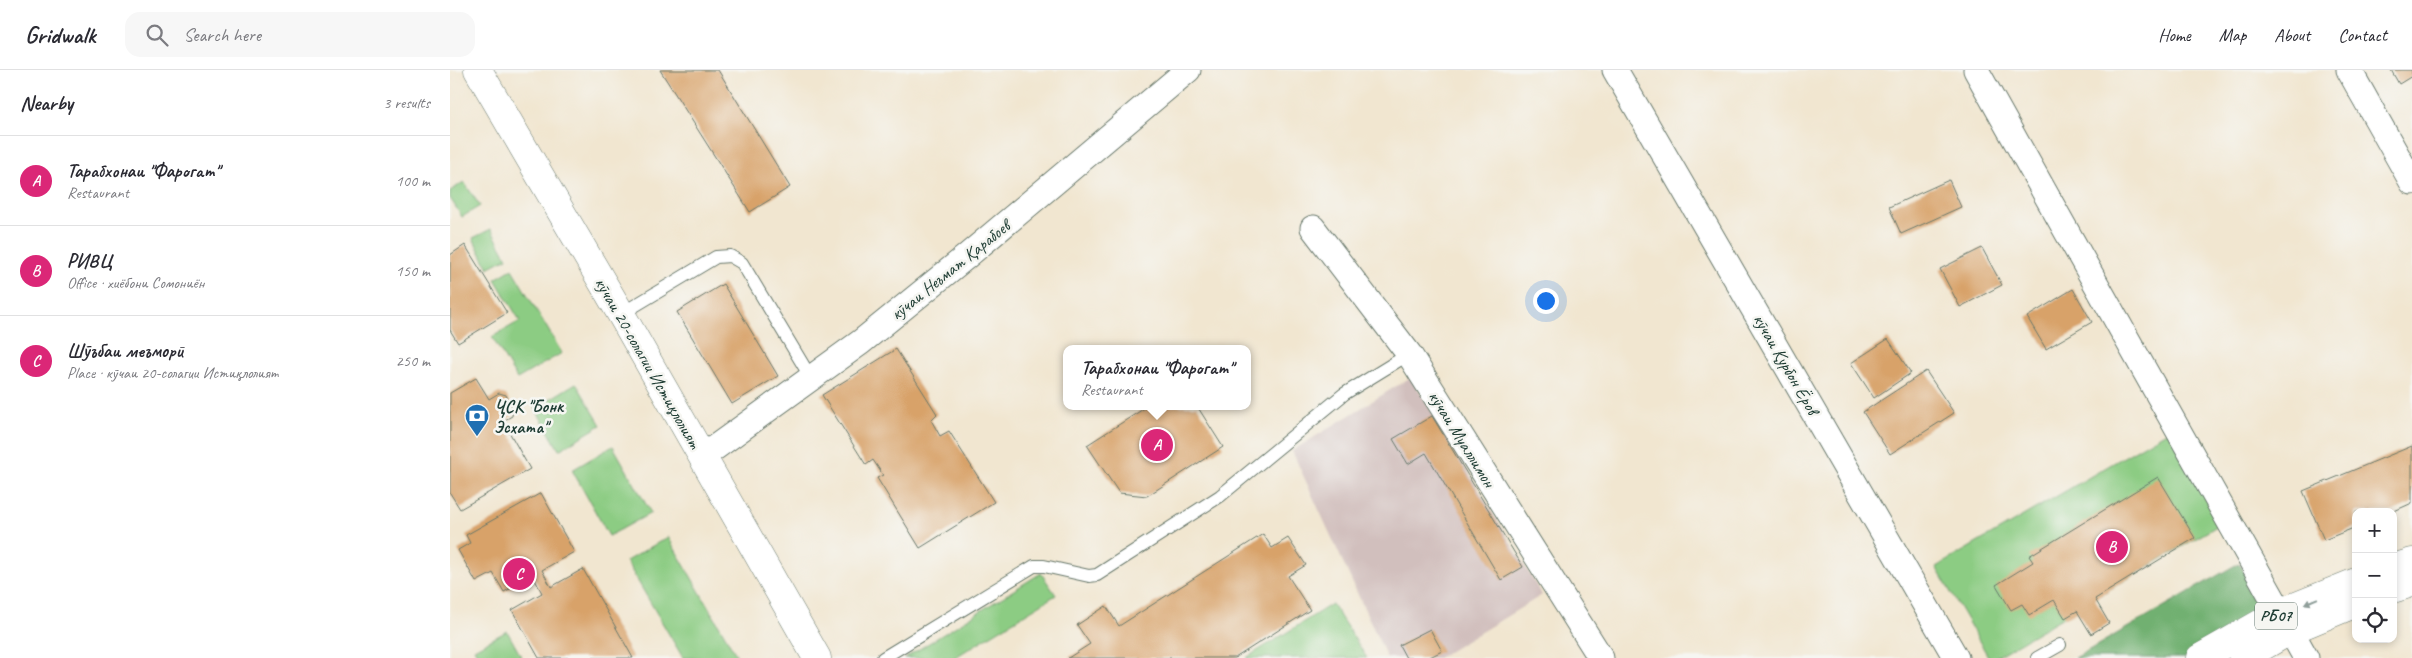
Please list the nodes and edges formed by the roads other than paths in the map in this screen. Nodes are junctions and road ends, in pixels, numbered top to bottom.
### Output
1 (478, 70) edge
2 (1188, 70) edge
3 (1615, 70) edge
4 (1976, 70) edge
5 (2349, 70) edge
6 (2412, 182) edge
7 (1313, 228) dead end
8 (621, 314) junction
9 (1409, 354) junction
10 (811, 378) junction
11 (702, 458) junction
12 (2412, 562) edge
13 (2397, 567) edge
14 (2412, 583) edge
15 (2352, 584) edge
16 (2397, 588) edge
17 (2352, 604) edge
18 (2284, 622) junction
19 (2060, 645) dead end
20 (817, 658) edge
21 (883, 658) edge
22 (1601, 658) edge
23 (1956, 658) edge
24 (2038, 658) edge
25 (2200, 658) edge
26 (2243, 658) edge
27 (2306, 658) edge

1 - 8 main road, кӯчаи 20-солагии Истиқлолият
2 - 10 street, кӯчаи Неъмат Қарабоев
3 - 23 street, кӯчаи Қурбон Ёров
4 - 18 street
5 - 6 street
7 - 9 street, кӯчаи Муаллимон
8 - 10 lane
8 - 11 main road, кӯчаи 20-солагии Истиқлолият
9 - 21 lane
9 - 22 street, кӯчаи Муаллимон
10 - 11 street, кӯчаи Неъмат Қарабоев
11 - 20 main road, кӯчаи 20-солагии Истиқлолият
12 - 13 main road
14 - 16 main road
15 -> 18 main road, РБ07
17 - 18 main road, РБ07
18 - 25 main road, РБ07
18 - 26 main road, РБ07
18 - 27 street
19 - 24 lane

